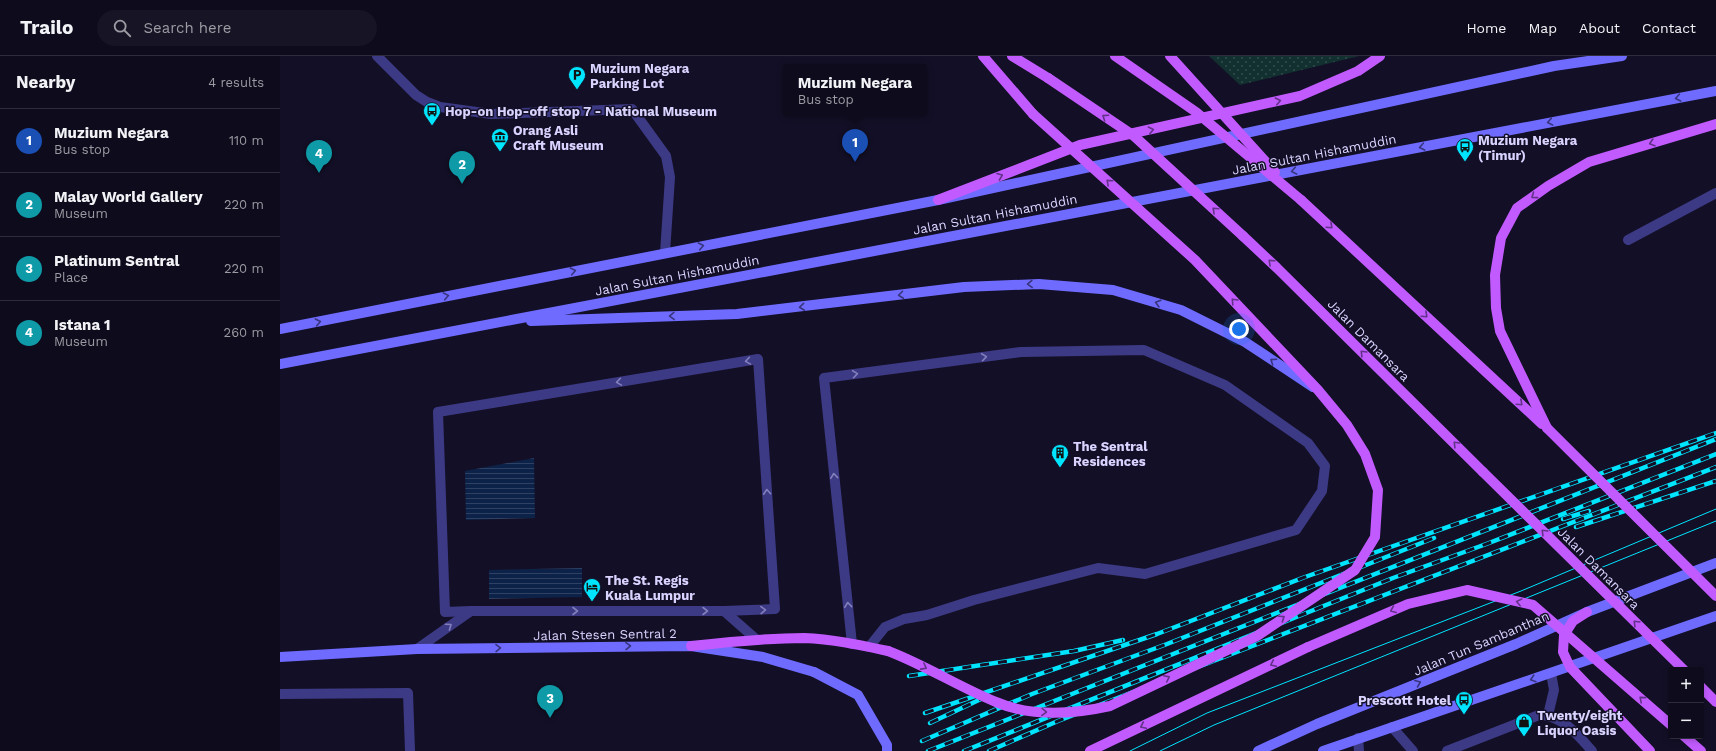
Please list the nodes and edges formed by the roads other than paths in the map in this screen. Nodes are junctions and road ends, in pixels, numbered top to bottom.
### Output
1 (377, 56) edge
2 (982, 56) edge
3 (1012, 56) edge
4 (1115, 56) edge
5 (1170, 56) edge
6 (1380, 56) edge
7 (1622, 56) edge
8 (1716, 91) edge
9 (1716, 124) edge
10 (1716, 193) edge
11 (938, 200) junction
12 (1301, 200) junction
13 (1628, 240) dead end
14 (665, 253) junction
15 (498, 322) junction
16 (280, 329) edge
17 (280, 364) edge
18 (1318, 390) junction
19 (1547, 428) junction
20 (1716, 563) edge
21 (1716, 596) edge
22 (471, 611) junction
23 (724, 611) junction
24 (1587, 612) junction
25 (1716, 616) edge
26 (757, 640) junction
27 (852, 644) junction
28 (691, 646) junction
29 (869, 647) junction
30 (418, 648) junction
31 (280, 657) edge
32 (1570, 667) junction
33 (1681, 667) edge
34 (1551, 673) junction
35 (1704, 690) edge
36 (280, 694) edge
37 (1716, 702) edge
38 (1548, 715) junction
39 (1668, 722) edge
40 (1392, 727) junction
41 (1358, 738) junction
42 (1687, 739) edge
43 (410, 751) edge
44 (887, 751) edge
45 (1090, 751) edge
46 (1258, 751) edge
47 (1323, 751) edge
48 (1359, 751) edge
49 (1413, 751) edge
50 (1447, 751) edge
51 (1592, 751) edge
52 (1650, 751) edge
53 (1701, 751) edge

1 - 14 lane
18 -> 2 main road, bridge
33 -> 3 main road, Jalan Damansara, bridge
4 - 12 main road, bridge
5 - 12 main road, bridge
11 -> 6 main road
7 - 11 main road, Jalan Sultan Hishamuddin
8 -> 15 main road, Jalan Sultan Hishamuddin
9 -> 19 main road
10 - 13 lane
14 -> 11 main road, Jalan Sultan Hishamuddin
12 -> 19 main road
16 -> 14 main road, Jalan Sultan Hishamuddin
15 - 17 main road, Jalan Sultan Hishamuddin
18 -> 15 main road
29 -> 18 main road, bridge
19 - 21 main road, bridge
20 - 24 main road, Jalan Tun Sambanthan
22 -> 23 lane
23 -> 22 lane
30 -> 22 lane
23 - 26 lane
24 - 32 main road
46 -> 24 main road, Jalan Tun Sambanthan
25 - 32 main road
26 - 27 main road
26 - 28 main road
27 - 29 main road
27 -> 29 lane
30 -> 28 main road, Jalan Stesen Sentral 2
28 - 44 main road, Jalan Stesen Sentral 2, bridge
30 - 31 main road, Jalan Stesen Sentral 2
32 - 34 main road
32 - 52 main road
34 - 38 lane
34 -> 40 main road
35 - 37 main road
36 - 43 lane
38 - 50 lane
38 - 51 lane
39 -> 45 main road, bridge
40 - 41 main road
40 - 49 lane
41 - 47 main road
41 - 48 lane
42 - 53 main road

